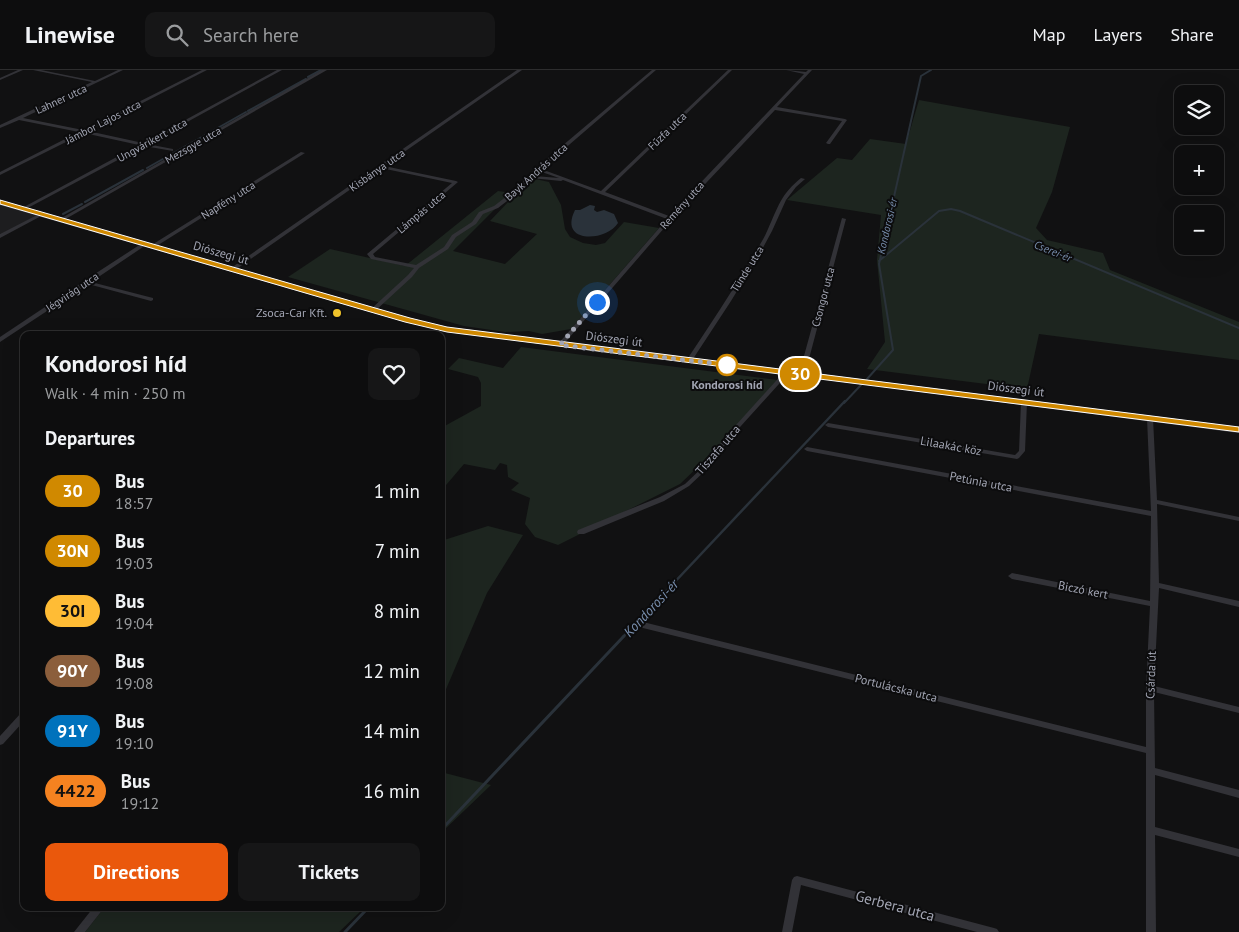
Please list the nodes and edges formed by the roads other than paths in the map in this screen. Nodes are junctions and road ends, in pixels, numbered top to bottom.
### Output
1 (21, 70) edge
2 (36, 70) edge
3 (121, 70) edge
4 (205, 70) edge
5 (280, 70) edge
6 (325, 70) edge
7 (520, 70) edge
8 (654, 70) edge
9 (730, 70) edge
10 (788, 70) edge
11 (808, 72) edge
12 (0, 79) edge
13 (96, 82) junction
14 (773, 108) junction
15 (18, 118) junction
16 (0, 127) edge
17 (83, 132) junction
18 (828, 143) dead end
19 (143, 144) junction
20 (171, 150) dead end
21 (303, 153) dead end
22 (381, 167) junction
23 (538, 169) junction
24 (0, 174) edge
25 (532, 177) junction
26 (803, 179) dead end
27 (569, 180) junction
28 (603, 192) junction
29 (0, 202) edge
30 (24, 209) junction
31 (41, 214) junction
32 (670, 218) junction
33 (844, 219) dead end
34 (60, 220) junction
35 (0, 236) edge
36 (148, 245) junction
37 (416, 267) junction
38 (233, 270) junction
39 (86, 282) junction
40 (152, 299) dead end
41 (372, 310) junction
42 (0, 340) edge
43 (560, 345) junction
44 (690, 361) junction
45 (786, 373) junction
46 (802, 374) junction
47 (1024, 402) junction
48 (1150, 418) junction
49 (828, 425) dead end
50 (1239, 430) edge
51 (807, 449) dead end
52 (1154, 501) junction
53 (1154, 514) junction
54 (1239, 519) edge
55 (581, 532) dead end
56 (1012, 576) dead end
57 (1155, 585) junction
58 (1154, 604) junction
59 (1239, 604) edge
60 (643, 625) dead end
61 (1150, 688) junction
62 (1239, 710) edge
63 (20, 720) edge
64 (0, 742) edge
65 (1150, 751) junction
66 (1150, 770) junction
67 (1239, 794) edge
68 (1152, 830) junction
69 (1239, 853) edge
70 (96, 911) edge
71 (78, 932) edge
72 (787, 932) edge
73 (994, 932) edge
74 (1151, 932) edge

1 - 12 street
2 - 13 street
3 - 13 street, Lahner utca
4 - 17 street, Jámbor Lajos utca
5 - 19 street, Ungvárikert utca
6 - 34 street, Mezsgye utca
7 - 22 street, Kisbánya utca
8 - 23 street, Bayk András utca
9 - 28 street, Fűzfa utca
10 - 11 street
11 - 14 street, Remény utca
13 - 15 street, Lahner utca
14 - 18 street
14 - 32 street, Remény utca
15 - 16 street, Lahner utca
15 - 17 street
17 - 19 street
17 - 24 street, Jámbor Lajos utca
19 - 20 street
19 - 30 street, Ungvárikert utca
21 - 36 street, Napfény utca
22 - 37 street, Lámpás utca
22 - 38 street, Kisbánya utca
23 - 25 street, Bayk András utca
23 - 27 street
25 - 27 street
25 - 37 street, Bayk András utca
26 - 44 street, Tünde utca
27 - 28 street
28 - 32 street
29 - 30 main road, Diószegi út
30 - 31 main road, Diószegi út
31 - 34 main road, Diószegi út
31 - 35 street
32 - 43 street, Remény utca
33 - 46 street, Csongor utca
34 - 36 main road, Diószegi út
36 - 38 main road, Diószegi út
36 - 39 street, Jégvirág utca
37 - 41 street, Bayk András utca
38 - 41 main road, Diószegi út
39 - 40 street
39 - 42 street, Jégvirág utca
41 - 43 main road, Diószegi út
43 - 44 main road, Diószegi út
44 - 45 main road, Diószegi út
45 - 46 main road, Diószegi út
45 - 55 street, Tiszafa utca
46 - 47 main road, Diószegi út
47 - 48 main road, Diószegi út
47 - 49 street, Lilaakác köz
48 - 50 main road, Diószegi út
48 - 52 street, Csárda út
51 - 53 street, Petúnia utca
52 - 53 street, Csárda út
52 - 54 street
53 - 57 street, Csárda út
56 - 58 street, Biczó kert
57 - 58 street, Csárda út
57 - 59 street
58 - 61 street, Csárda út
60 - 65 street, Portulácska utca
61 - 62 street
61 - 65 street, Csárda út
63 - 64 street
65 - 66 street, Csárda út
66 - 67 street
66 - 68 street, Csárda út
68 - 69 street
68 - 74 street, Csárda út
70 - 71 street
72 - 73 street, Gerbera utca

